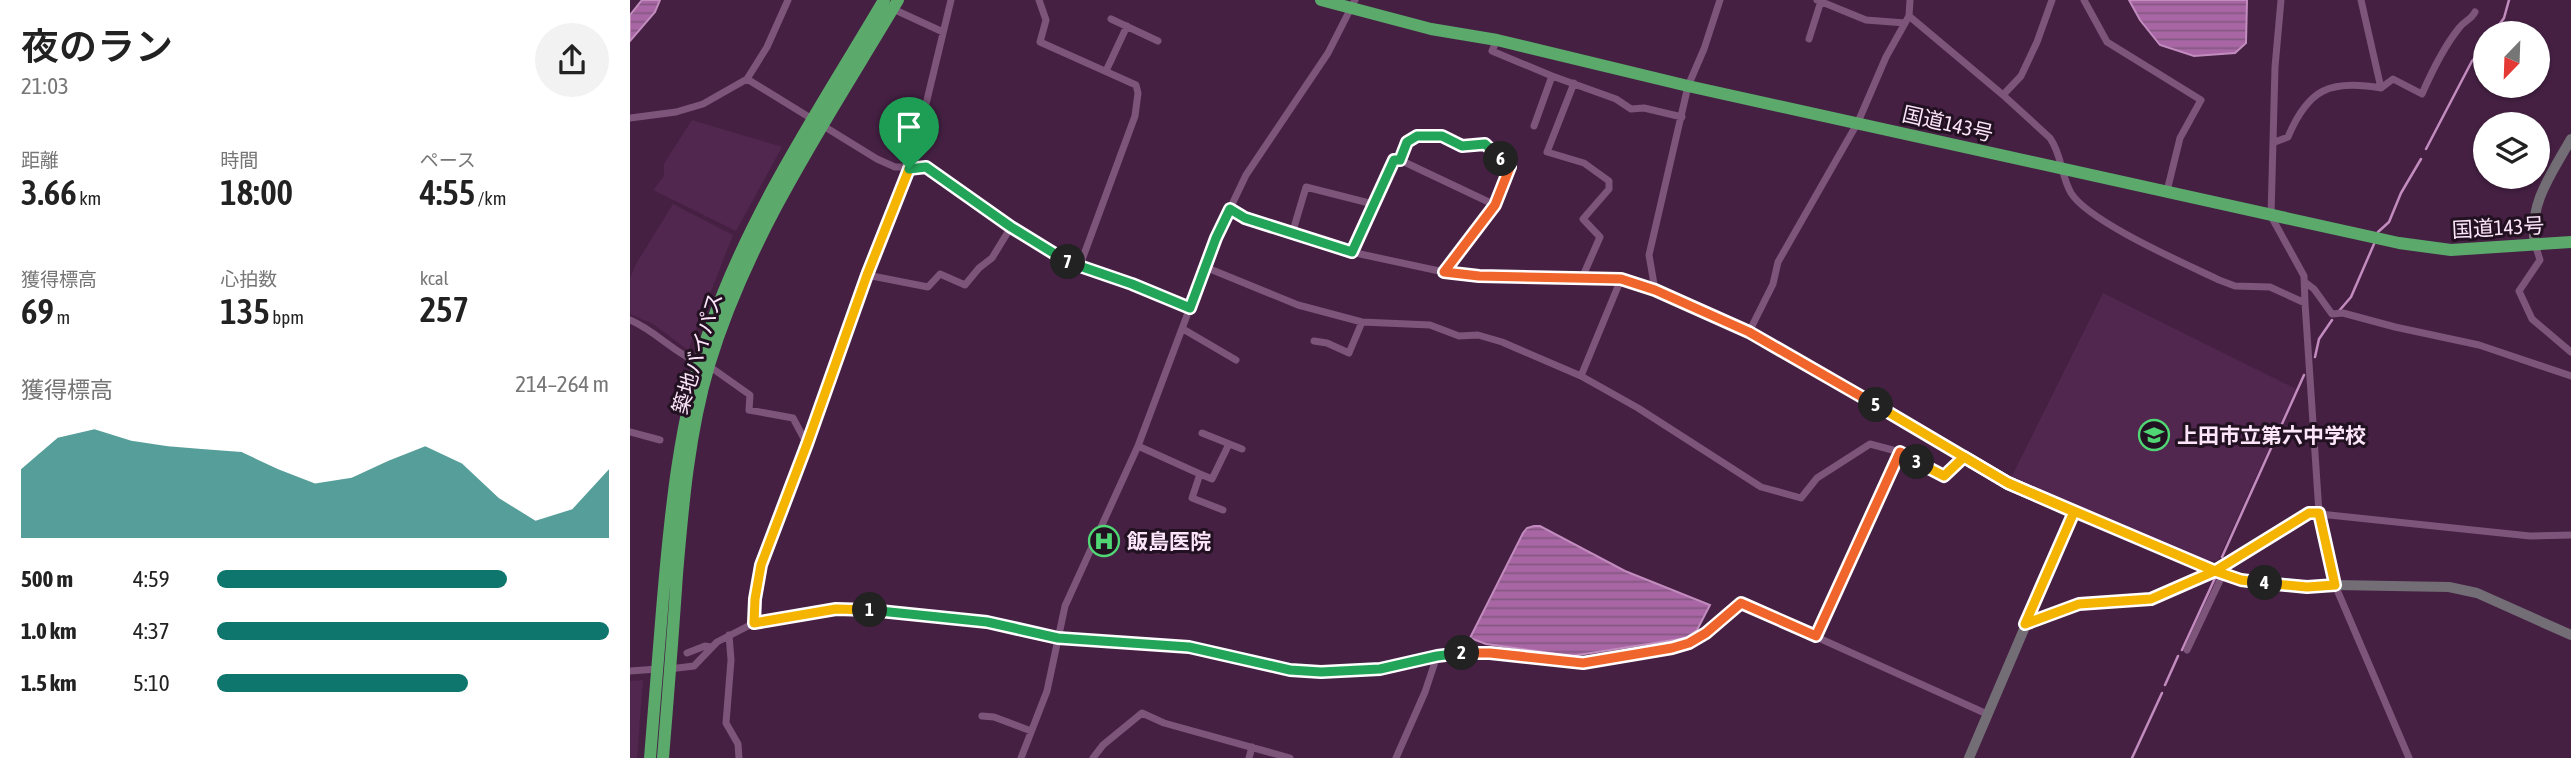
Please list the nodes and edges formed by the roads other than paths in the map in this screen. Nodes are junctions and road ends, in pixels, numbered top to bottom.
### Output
1 (788, 0) edge
2 (951, 0) edge
3 (1039, 0) edge
4 (1322, 0) edge
5 (1720, 0) edge
6 (1910, 0) edge
7 (2052, 0) edge
8 (2084, 0) edge
9 (2281, 0) edge
10 (2361, 0) edge
11 (1819, 1) edge
12 (887, 2) edge
13 (1353, 4) edge
14 (2475, 12) dead end
15 (1111, 19) dead end
16 (1907, 20) junction
17 (1127, 26) junction
18 (943, 32) junction
19 (1809, 39) dead end
20 (1497, 40) junction
21 (1158, 41) dead end
22 (1106, 71) junction
23 (1552, 76) junction
24 (747, 79) junction
25 (1574, 83) junction
26 (1688, 86) junction
27 (2381, 88) junction
28 (2003, 95) junction
29 (1682, 117) junction
30 (630, 118) edge
31 (818, 122) junction
32 (1858, 122) junction
33 (1534, 126) dead end
34 (2571, 139) edge
35 (2275, 142) junction
36 (1400, 160) junction
37 (2063, 168) junction
38 (909, 169) junction
39 (2167, 191) junction
40 (1373, 204) junction
41 (1495, 205) junction
42 (1230, 209) junction
43 (2272, 216) junction
44 (1011, 227) junction
45 (1292, 234) junction
46 (2571, 242) edge
47 (2535, 244) junction
48 (1352, 252) junction
49 (1205, 267) junction
50 (1079, 268) junction
51 (1444, 272) junction
52 (867, 275) junction
53 (1583, 278) junction
54 (1621, 279) junction
55 (2306, 284) junction
56 (1655, 290) junction
57 (2305, 303) junction
58 (1190, 308) junction
59 (630, 320) edge
60 (1362, 322) junction
61 (1183, 329) junction
62 (1749, 332) junction
63 (1314, 341) dead end
64 (2571, 352) edge
65 (1236, 360) dead end
66 (704, 364) junction
67 (1581, 376) junction
68 (2571, 376) edge
69 (630, 432) edge
70 (1202, 433) dead end
71 (660, 440) dead end
72 (807, 444) junction
73 (1229, 444) junction
74 (1138, 446) junction
75 (1242, 449) dead end
76 (1900, 452) junction
77 (1964, 457) junction
78 (1200, 474) junction
79 (1223, 510) dead end
80 (2074, 512) junction
81 (2319, 513) junction
82 (2571, 536) edge
83 (2219, 572) junction
84 (2335, 585) junction
85 (754, 623) junction
86 (2025, 624) junction
87 (729, 635) junction
88 (2571, 635) edge
89 (1816, 636) junction
90 (1058, 638) junction
91 (711, 648) junction
92 (2187, 650) dead end
93 (687, 653) dead end
94 (1437, 656) junction
95 (664, 669) junction
96 (630, 671) edge
97 (1987, 714) junction
98 (982, 716) dead end
99 (1031, 731) junction
100 (1252, 747) junction
101 (650, 758) edge
102 (663, 758) edge
103 (739, 758) edge
104 (1021, 758) edge
105 (1093, 758) edge
106 (1249, 758) edge
107 (1290, 758) edge
108 (1396, 758) edge
109 (1969, 758) edge
110 (2409, 758) edge

1 - 24 street
2 - 18 street
3 - 22 street
4 - 13 highway, 国道143号
5 - 26 street
6 - 16 street
7 - 28 street
8 - 39 street
9 - 35 street
10 - 27 street
11 - 16 street
11 - 19 street
12 - 18 street
12 - 31 highway, 築地バイパス
13 - 20 highway, 国道143号
13 - 42 street
14 - 27 street
15 - 17 street
16 - 28 street
16 - 32 street
17 - 21 street
17 - 22 street
18 - 38 street
20 - 23 street
20 - 26 highway, 国道143号
22 - 50 street
23 - 25 street
23 - 33 street
24 - 30 street
24 - 31 street
25 - 29 street
25 - 53 street
26 - 29 street
26 - 32 highway, 国道143号
27 - 35 street
28 - 37 street
29 - 56 street
31 - 38 street
31 - 66 highway, 築地バイパス
32 - 37 highway, 国道143号
32 - 62 street
34 - 47 street
35 - 43 street
36 - 40 street
36 - 41 street
36 - 41 street
37 - 39 highway, 国道143号
37 - 57 street
38 - 44 street
38 - 52 street
39 - 43 highway, 国道143号
40 - 45 street
40 - 48 street
41 - 51 street
42 - 45 street
42 - 49 street
43 - 47 highway, 国道143号
43 - 55 street
44 - 50 street
44 - 52 street
45 - 48 street
46 - 47 highway, 国道143号
47 - 64 street
48 - 51 street
49 - 58 street
49 - 60 street
50 - 58 street
51 - 53 street
52 - 72 street
53 - 54 street
54 - 56 street
54 - 67 street
55 - 57 street
55 - 68 street
56 - 62 street
57 - 81 street
58 - 61 street
59 - 66 street
60 - 63 street
60 - 67 street
61 - 65 street
61 - 74 street
62 - 77 street
66 - 72 street
66 - 95 highway, 築地バイパス
67 - 76 street
69 - 71 street
70 - 73 street
72 - 85 street
73 - 75 street
73 - 78 street
74 - 78 street
74 - 90 street
76 - 77 street
76 - 89 street
77 - 80 street
78 - 79 street
80 - 83 street
80 - 86 street
81 - 82 street
81 - 83 street
81 - 84 street
83 - 84 street
83 - 86 street
83 - 92 street
84 - 88 street
84 - 110 street
85 - 87 street
85 - 90 street
86 - 97 street
87 - 91 street
87 - 103 street
89 - 94 street
89 - 97 street
90 - 94 street
90 - 99 street
91 - 93 street
91 - 95 street
94 - 108 street
95 - 96 street
95 - 101 highway, 築地バイパス
95 - 102 highway, 築地バイパス
97 - 109 street
98 - 99 street
99 - 104 street
100 - 105 street
100 - 106 street
100 - 107 street

